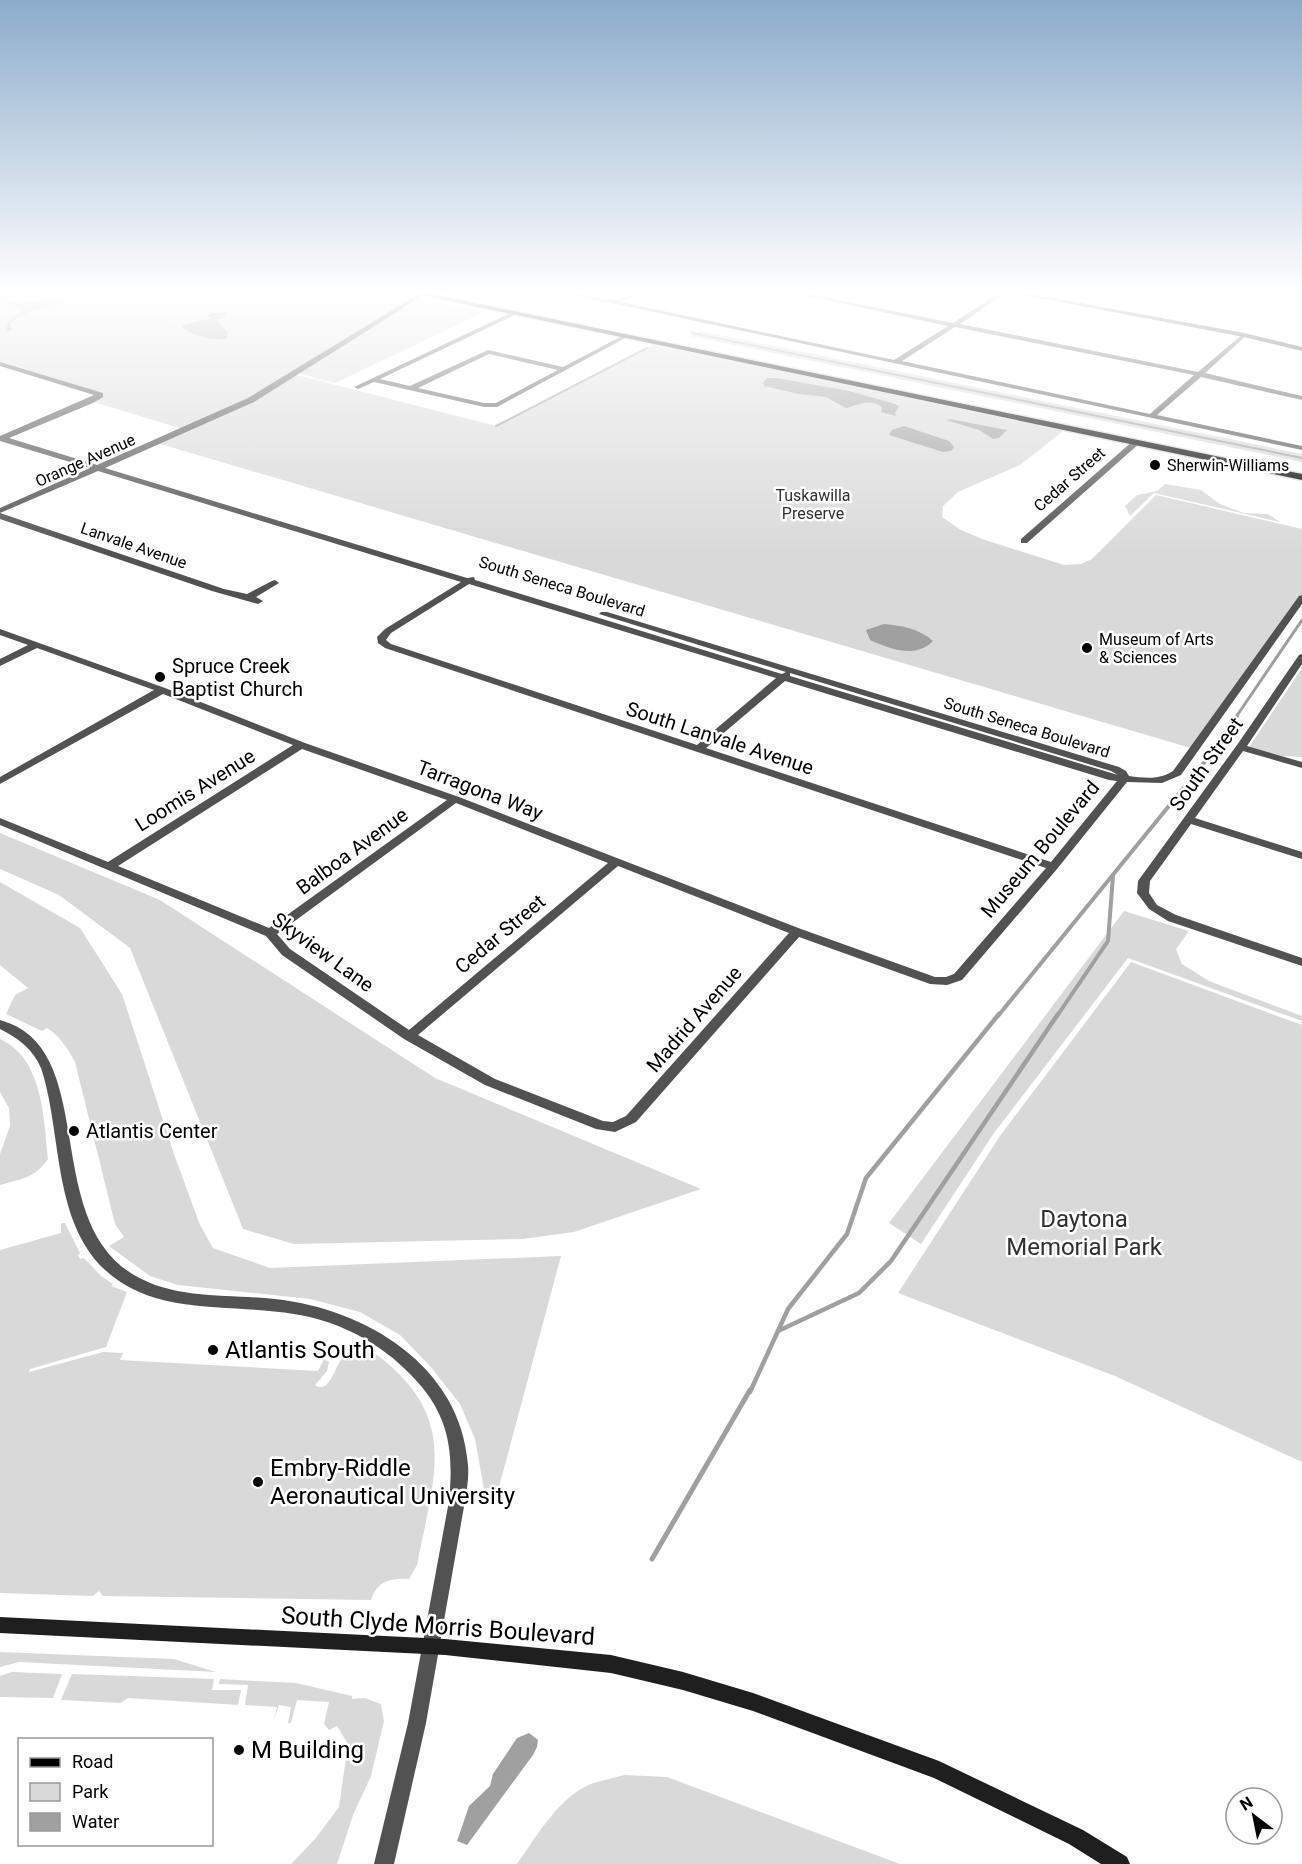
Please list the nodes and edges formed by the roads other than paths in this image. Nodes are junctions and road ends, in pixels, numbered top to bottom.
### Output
1 (47, 378) edge
2 (284, 378) edge
3 (377, 378) edge
4 (433, 378) edge
5 (547, 378) edge
6 (827, 378) edge
7 (863, 378) edge
8 (970, 378) edge
9 (1195, 378) edge
10 (1217, 378) edge
11 (373, 380) junction
12 (358, 387) dead end
13 (410, 389) junction
14 (900, 393) junction
15 (939, 394) junction
16 (1302, 398) edge
17 (929, 399) junction
18 (966, 399) junction
19 (1151, 417) junction
20 (12, 434) junction
21 (0, 436) edge
22 (1170, 441) junction
23 (1137, 442) junction
24 (1302, 448) edge
25 (109, 464) junction
26 (99, 468) junction
27 (1302, 469) edge
28 (1302, 477) edge
29 (220, 501) junction
30 (0, 511) edge
31 (0, 516) edge
32 (1024, 541) dead end
33 (473, 578) junction
34 (275, 583) dead end
35 (1302, 598) edge
36 (0, 632) edge
37 (36, 645) junction
38 (1302, 657) edge
39 (0, 663) edge
40 (787, 674) junction
41 (162, 690) junction
42 (301, 745) junction
43 (1241, 747) junction
44 (698, 750) junction
45 (1302, 765) edge
46 (1125, 778) junction
47 (0, 781) edge
48 (455, 799) junction
49 (1189, 820) junction
50 (0, 821) edge
51 (1302, 856) edge
52 (616, 862) junction
53 (108, 867) junction
54 (1053, 867) junction
55 (797, 932) junction
56 (270, 933) junction
57 (1302, 962) edge
58 (947, 981) joint
59 (0, 1024) edge
60 (409, 1036) junction
61 (615, 1127) joint
62 (0, 1625) edge
63 (430, 1646) junction
64 (384, 1864) edge
65 (1120, 1864) edge

1 - 20 street
2 - 25 street, Orange Avenue
3 - 11 street
4 - 13 street
5 - 13 street
6 - 14 main road
7 - 15 main road
8 - 19 street
9 - 19 street
10 - 16 street
11 - 12 street
11 - 13 street
14 - 15 main road
14 - 17 main road
15 - 18 main road
17 - 18 main road
17 - 23 main road
18 - 22 main road
19 - 24 street
20 - 21 street, South Seneca Boulevard
20 - 25 street, South Seneca Boulevard
21 - 26 street, South Seneca Boulevard
22 - 23 main road
22 - 27 main road
23 - 28 main road
23 - 32 street, Cedar Street
25 - 26 street, Orange Avenue
25 - 29 street, South Seneca Boulevard
26 - 29 street, South Seneca Boulevard
26 - 30 street, Orange Avenue
29 - 33 street, South Seneca Boulevard
31 - 34 street, Lanvale Avenue
33 - 40 street, South Seneca Boulevard
33 - 44 street, South Lanvale Avenue
35 - 46 street, Museum Boulevard
36 - 37 street, Tarragona Way
37 - 39 street
37 - 41 street, Tarragona Way
38 - 43 street, South Street
40 - 44 street
40 - 46 street, South Seneca Boulevard
41 - 42 street, Tarragona Way
41 - 47 street
42 - 48 street, Tarragona Way
42 - 53 street, Loomis Avenue
43 - 45 street
43 - 49 street, South Street
44 - 54 street, South Lanvale Avenue
46 - 54 street, Museum Boulevard
48 - 52 street, Tarragona Way
48 - 56 street, Balboa Avenue
49 - 51 street
49 - 57 street, South Street
50 - 53 street, Skyview Lane
52 - 55 street, Tarragona Way
52 - 60 street, Cedar Street
53 - 56 street, Skyview Lane
54 - 58 street, Museum Boulevard
55 - 58 street, Tarragona Way
55 - 61 street, Madrid Avenue
56 - 60 street, Skyview Lane
59 - 63 street
60 - 61 street, Skyview Lane
62 - 63 main road, South Clyde Morris Boulevard
63 - 64 street
63 - 65 main road, South Clyde Morris Boulevard

